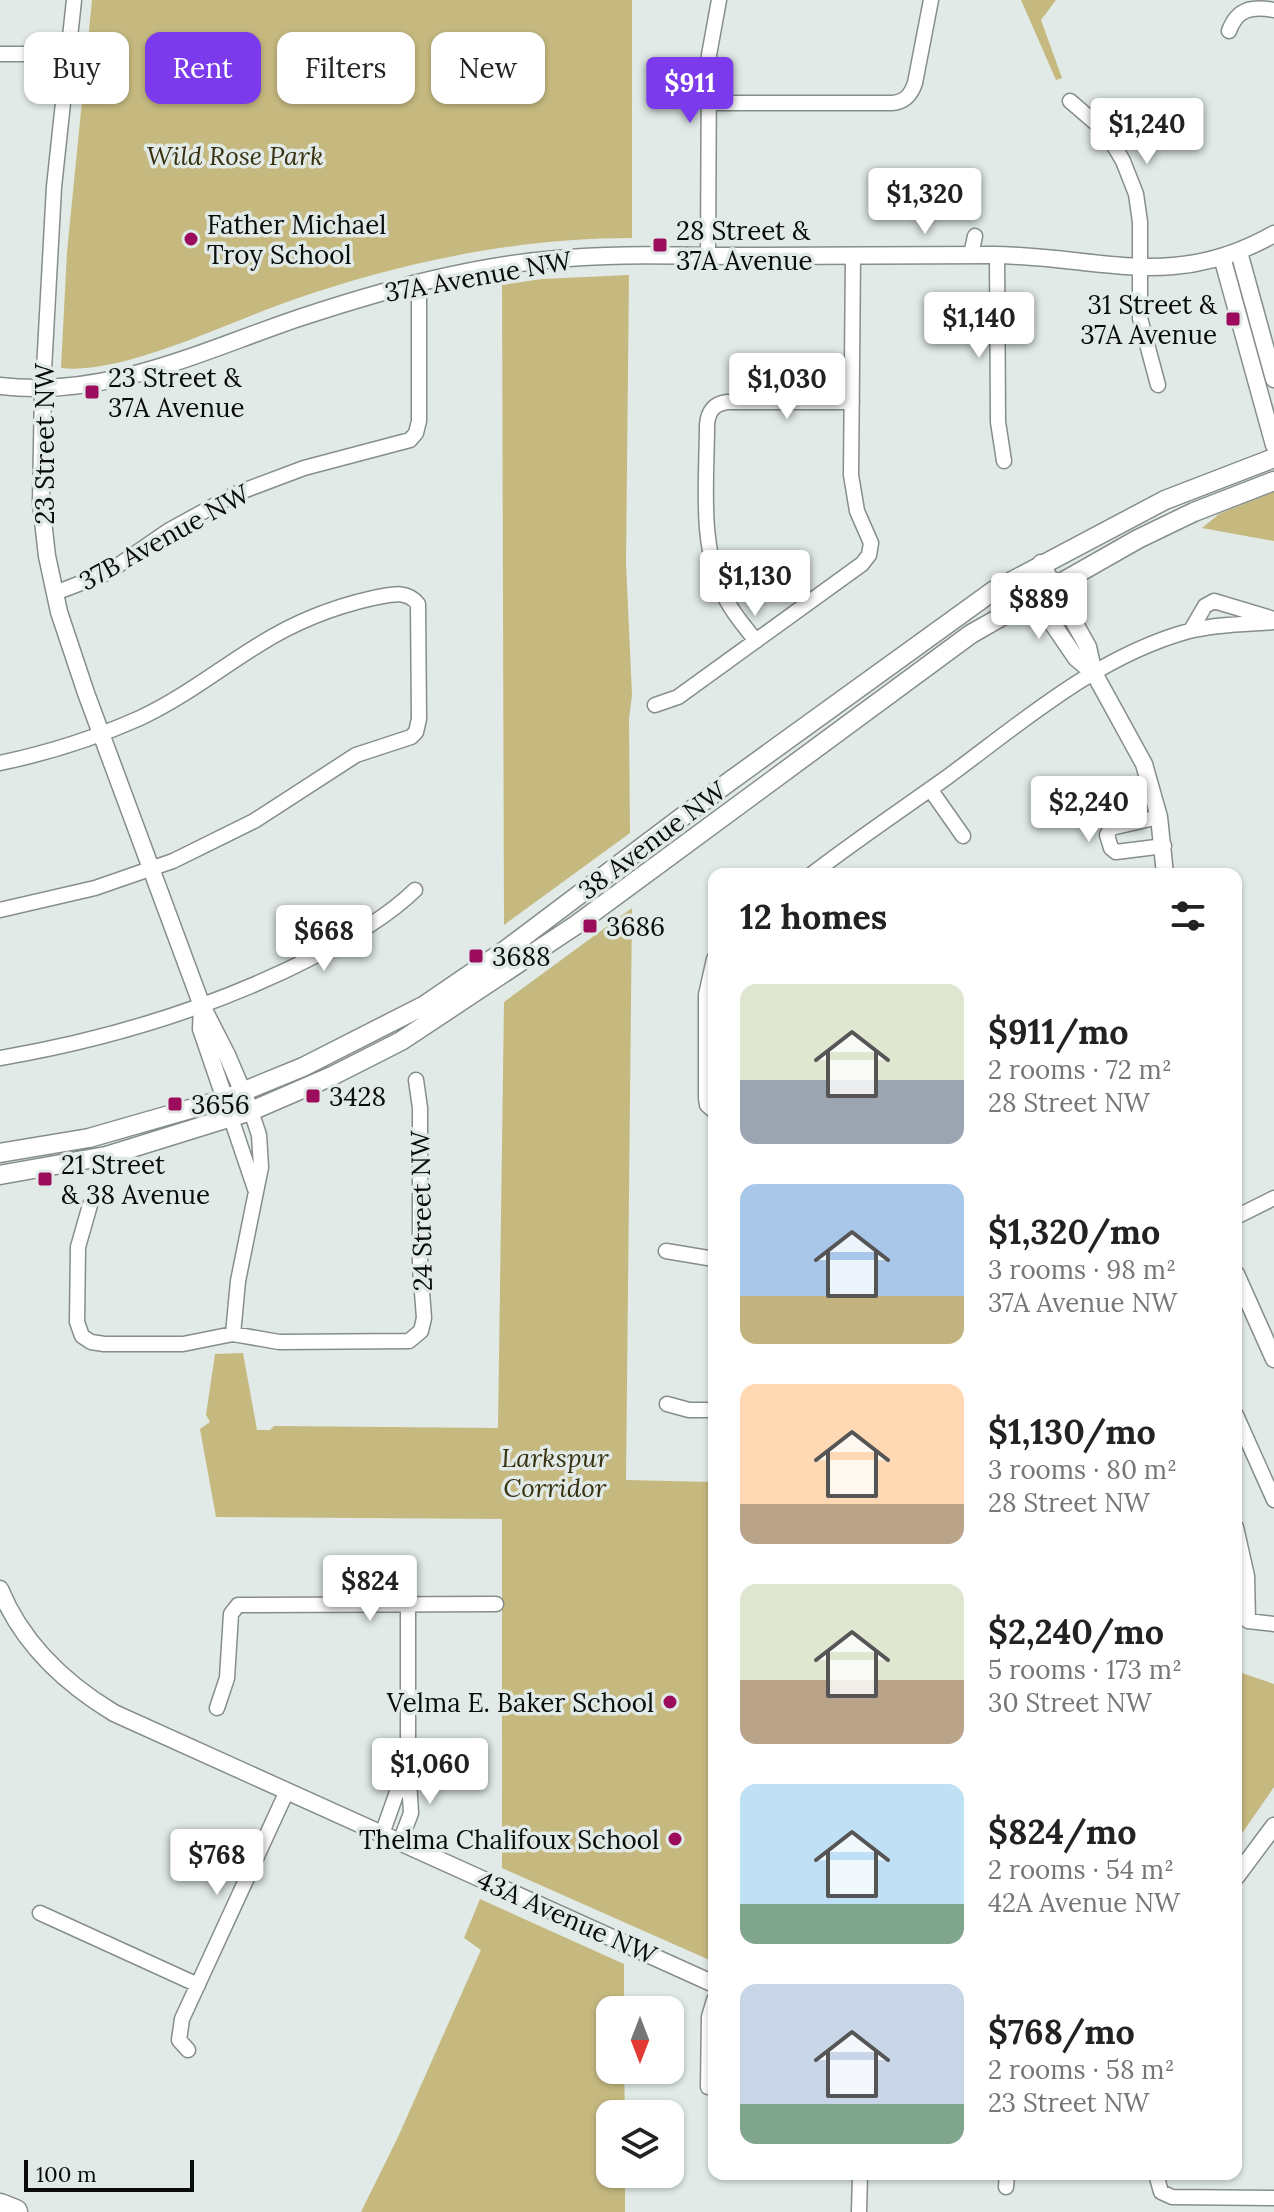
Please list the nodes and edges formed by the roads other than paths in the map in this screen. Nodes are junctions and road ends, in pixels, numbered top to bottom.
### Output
1 (74, 0) edge
2 (719, 0) edge
3 (931, 0) edge
4 (1274, 10) edge
5 (1229, 31) dead end
6 (70, 32) edge
7 (0, 54) edge
8 (24, 54) edge
9 (1070, 101) dead end
10 (709, 103) junction
11 (63, 104) edge
12 (1274, 234) edge
13 (975, 236) dead end
14 (1239, 252) junction
15 (971, 255) junction
16 (997, 255) junction
17 (708, 256) junction
18 (853, 256) junction
19 (1222, 257) junction
20 (1139, 269) junction
21 (419, 283) junction
22 (1274, 379) edge
23 (1158, 385) dead end
24 (0, 386) edge
25 (43, 388) junction
26 (852, 402) junction
27 (1274, 445) edge
28 (1274, 458) edge
29 (1004, 461) dead end
30 (1274, 481) edge
31 (1041, 563) junction
32 (1020, 576) junction
33 (1054, 586) junction
34 (55, 593) junction
35 (1033, 598) junction
36 (1274, 621) edge
37 (1191, 630) junction
38 (756, 641) junction
39 (1094, 673) junction
40 (655, 705) dead end
41 (102, 734) junction
42 (0, 763) edge
43 (930, 789) junction
44 (1159, 817) junction
45 (963, 836) dead end
46 (1164, 846) junction
47 (820, 868) edge
48 (1165, 868) edge
49 (151, 869) junction
50 (415, 890) dead end
51 (0, 910) edge
52 (708, 986) edge
53 (202, 1006) junction
54 (0, 1058) edge
55 (416, 1080) dead end
56 (243, 1093) junction
57 (225, 1099) junction
58 (708, 1102) edge
59 (251, 1111) junction
60 (231, 1118) junction
61 (0, 1153) edge
62 (0, 1175) edge
63 (255, 1189) junction
64 (1274, 1198) edge
65 (90, 1205) dead end
66 (1242, 1214) edge
67 (666, 1251) dead end
68 (708, 1258) edge
69 (1242, 1287) edge
70 (233, 1334) junction
71 (1274, 1358) edge
72 (667, 1404) dead end
73 (708, 1410) edge
74 (1242, 1430) edge
75 (1274, 1500) edge
76 (1242, 1554) edge
77 (0, 1589) edge
78 (408, 1604) junction
79 (496, 1604) dead end
80 (1274, 1624) edge
81 (217, 1708) dead end
82 (408, 1764) junction
83 (287, 1791) junction
84 (1274, 1826) edge
85 (382, 1834) junction
86 (400, 1842) junction
87 (1242, 1869) edge
88 (40, 1913) dead end
89 (708, 1981) edge
90 (198, 1985) junction
91 (188, 2050) dead end
92 (860, 2180) edge
93 (1158, 2180) edge
94 (1274, 2198) edge
95 (0, 2206) edge
96 (15, 2212) edge
97 (859, 2212) edge

1 - 6 street, 23 Street NW
2 - 10 street
3 - 10 street
4 - 5 street
7 - 8 street
9 - 20 street
10 - 17 street
11 - 25 street, 23 Street NW
12 - 14 street, 37A Avenue NW
13 - 15 street
14 - 19 street, 37A Avenue NW
14 - 22 street
15 - 16 street, 37A Avenue NW
15 - 18 street, 37A Avenue NW
16 - 20 street, 37A Avenue NW
16 - 29 street
17 - 18 street, 37A Avenue NW
17 - 21 street, 37A Avenue NW
18 - 26 street
19 - 20 street, 37A Avenue NW
19 - 27 street
20 - 23 street
21 - 25 street, 37A Avenue NW
21 - 34 street, 37B Avenue NW
24 - 25 street, 37A Avenue NW
25 - 34 street, 23 Street NW
26 - 38 street
26 - 38 street
28 - 31 main road, 38 Avenue NW
30 - 33 main road, 38 Avenue NW
31 - 32 main road, 38 Avenue NW
31 - 33 street
32 - 35 street
32 - 56 main road, 38 Avenue NW
33 - 35 main road, 38 Avenue NW
33 - 39 street
34 - 41 street, 23 Street NW
35 - 39 street
35 - 59 main road, 38 Avenue NW
36 - 37 street
36 - 37 street
37 - 39 street
38 - 40 street
39 - 43 street
39 - 44 street
41 - 42 street
41 - 49 street, 23 Street NW
41 - 49 street
43 - 45 street
43 - 47 street
44 - 46 street
44 - 46 street
46 - 48 street
49 - 51 street
49 - 53 street, 23 Street NW
50 - 53 street
52 - 58 street
53 - 54 street
53 - 56 street, 23 Street NW
53 - 57 street, 23 Street NW
55 - 70 street, 24 Street NW
56 - 57 main road, 38 Avenue NW
56 - 59 street, 23 Street NW
57 - 60 street, 23 Street NW
57 - 61 main road, 38 Avenue NW
59 - 60 main road, 38 Avenue NW
59 - 63 street, 23 Street NW
60 - 62 main road, 38 Avenue NW
60 - 63 street, 23 Street NW
63 - 70 street, 23 Street NW
64 - 66 street
65 - 70 street
67 - 68 street
69 - 71 street
72 - 73 street
74 - 75 street
76 - 80 street
77 - 83 street, 43A Avenue NW
78 - 79 street
78 - 81 street
78 - 82 street
82 - 85 street
82 - 86 street
83 - 85 street, 43A Avenue NW
83 - 90 street
84 - 87 street
85 - 86 street, 43A Avenue NW
86 - 89 street, 43A Avenue NW
88 - 90 street
90 - 91 street
92 - 97 street
93 - 94 street
95 - 96 highway

